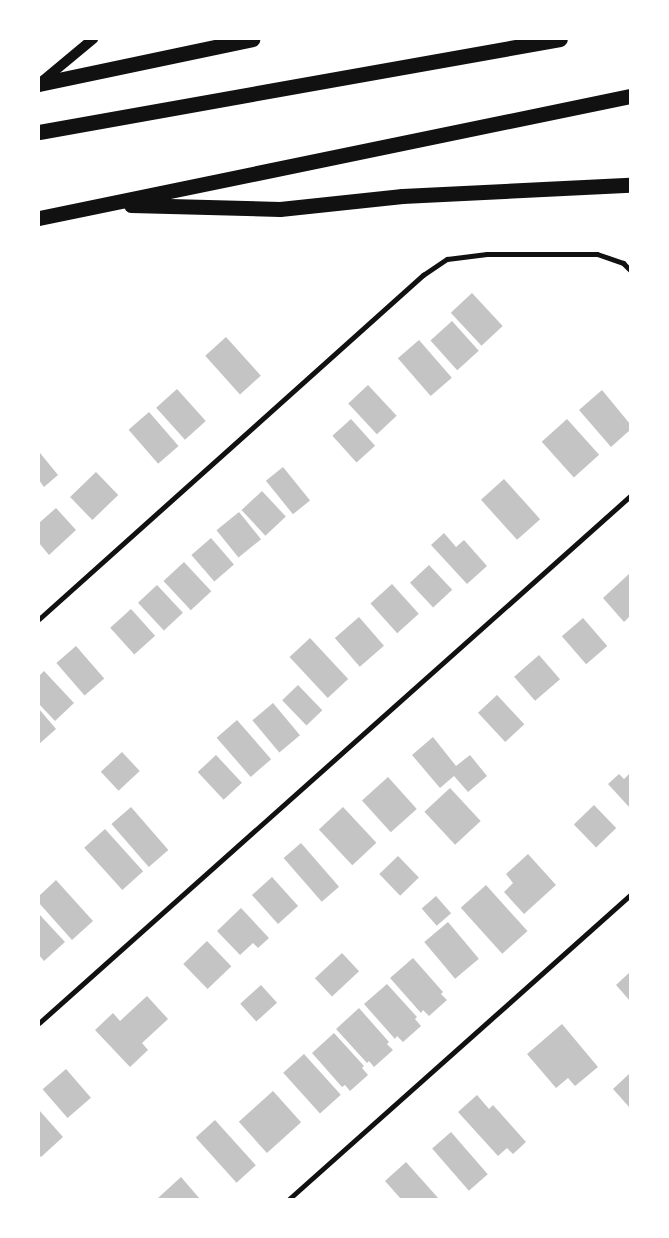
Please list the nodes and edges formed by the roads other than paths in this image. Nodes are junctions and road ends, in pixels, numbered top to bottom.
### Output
1 (93, 39) edge
2 (252, 39) edge
3 (560, 39) edge
4 (39, 84) edge
5 (630, 96) edge
6 (39, 132) edge
7 (630, 185) edge
8 (104, 204) junction
9 (39, 218) edge
10 (630, 270) edge
11 (630, 496) edge
12 (39, 619) edge
13 (630, 896) edge
14 (39, 1023) edge
15 (289, 1199) edge

1 - 4 main road
2 - 4 highway
3 - 6 highway
5 - 8 highway
7 - 8 highway
8 - 9 highway
10 - 12 street
11 - 14 street
13 - 15 street

